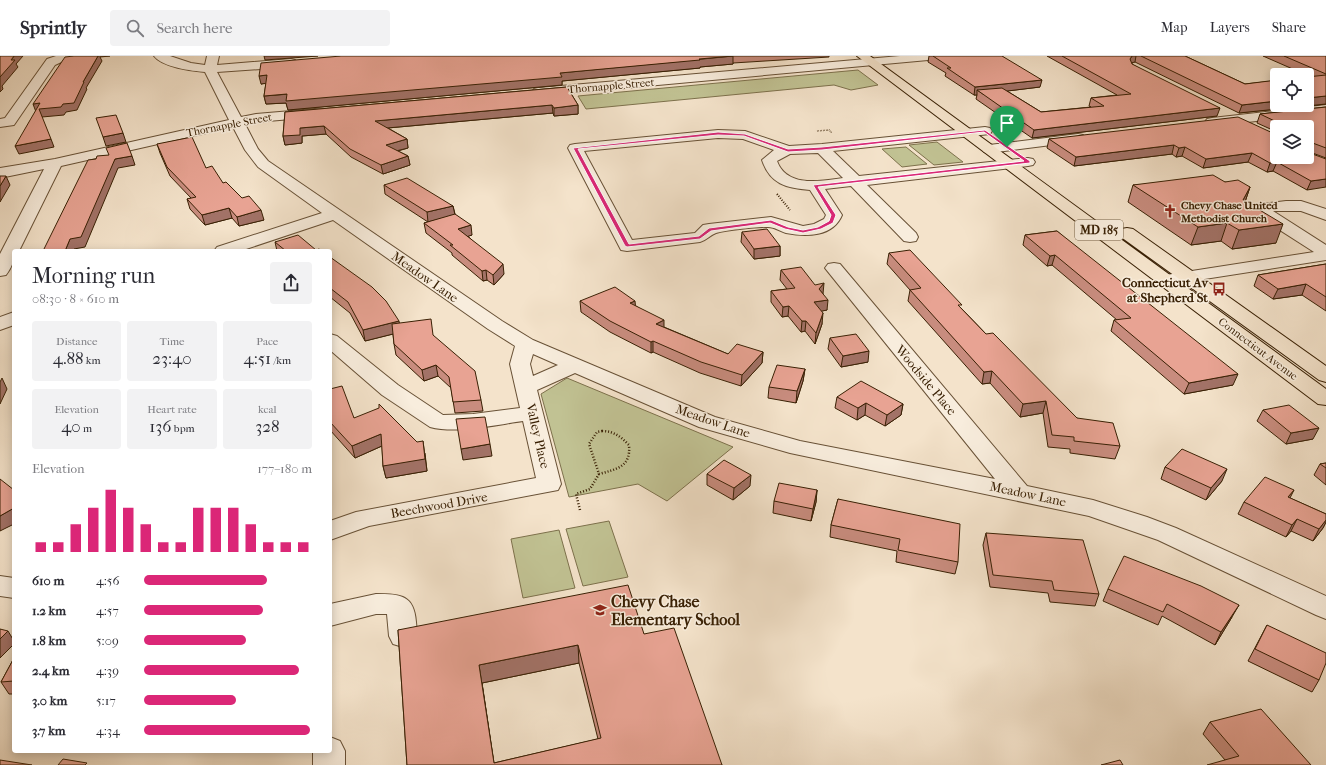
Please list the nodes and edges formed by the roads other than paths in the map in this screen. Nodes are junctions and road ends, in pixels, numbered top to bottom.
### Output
1 (66, 56) edge
2 (160, 56) edge
3 (939, 56) edge
4 (876, 59) edge
5 (299, 62) edge
6 (212, 63) edge
7 (526, 94) edge
8 (1216, 109) edge
9 (1326, 109) edge
10 (328, 112) edge
11 (1236, 119) junction
12 (238, 122) junction
13 (0, 123) edge
14 (1199, 124) edge
15 (1256, 130) edge
16 (985, 131) junction
17 (967, 133) junction
18 (1088, 137) edge
19 (1007, 147) junction
20 (822, 148) junction
21 (988, 149) junction
22 (788, 150) junction
23 (1028, 162) junction
24 (55, 163) junction
25 (1009, 164) junction
26 (0, 173) edge
27 (854, 181) junction
28 (815, 186) junction
29 (334, 214) junction
30 (1326, 215) edge
31 (910, 237) dead end
32 (231, 249) edge
33 (1326, 254) edge
34 (834, 268) dead end
35 (0, 271) edge
36 (1188, 277) junction
37 (1166, 280) junction
38 (0, 315) edge
39 (12, 315) edge
40 (12, 319) edge
41 (0, 324) edge
42 (332, 342) edge
43 (526, 344) junction
44 (573, 366) junction
45 (1326, 376) edge
46 (527, 387) junction
47 (1326, 399) edge
48 (532, 413) junction
49 (549, 484) joint
50 (1019, 492) junction
51 (332, 530) edge
52 (0, 586) edge
53 (12, 588) edge
54 (1326, 608) edge
55 (332, 615) edge
56 (403, 636) edge
57 (329, 753) edge
58 (329, 765) edge

1 - 13 street
2 - 6 street
3 - 4 street, Thornapple Street
4 - 7 street, Thornapple Street
4 - 16 main road, Connecticut Avenue / MD 185
4 - 17 main road, Connecticut Avenue / MD 185
5 - 6 street
6 - 12 street, Meadow Lane
8 - 11 street
9 - 11 street
10 - 12 street, Thornapple Street
11 - 14 street
11 - 15 street
12 - 24 street, Thornapple Street
12 - 29 street, Meadow Lane
16 - 17 street
16 - 19 main road, Connecticut Avenue / MD 185
17 - 20 street
17 - 21 main road, Connecticut Avenue / MD 185
18 - 19 street
19 - 21 street
19 - 23 main road, Connecticut Avenue / MD 185
20 - 22 street
20 - 27 street
21 - 25 main road, Connecticut Avenue / MD 185
22 - 28 street
22 - 28 street
23 - 25 street
23 - 36 main road, Connecticut Avenue / MD 185
24 - 26 street, Thornapple Street
24 - 35 street
25 - 27 street
25 - 37 main road, Connecticut Avenue / MD 185
27 - 28 street
27 - 31 street
29 - 32 street
29 - 43 street, Meadow Lane
30 - 33 street
33 - 36 street
34 - 50 street, Woodside Place
36 - 37 street
36 - 45 main road, Connecticut Avenue / MD 185
37 - 47 main road, Connecticut Avenue / MD 185
38 - 39 street
40 - 41 street
42 - 48 street
43 - 44 street, Meadow Lane
43 - 46 street, Valley Place
44 - 46 street, Valley Place
44 - 50 street, Meadow Lane
46 - 48 street, Valley Place
48 - 49 street, Valley Place
49 - 51 street, Beechwood Drive
50 - 54 street, Meadow Lane
52 - 53 street
55 - 56 street
57 - 58 street

